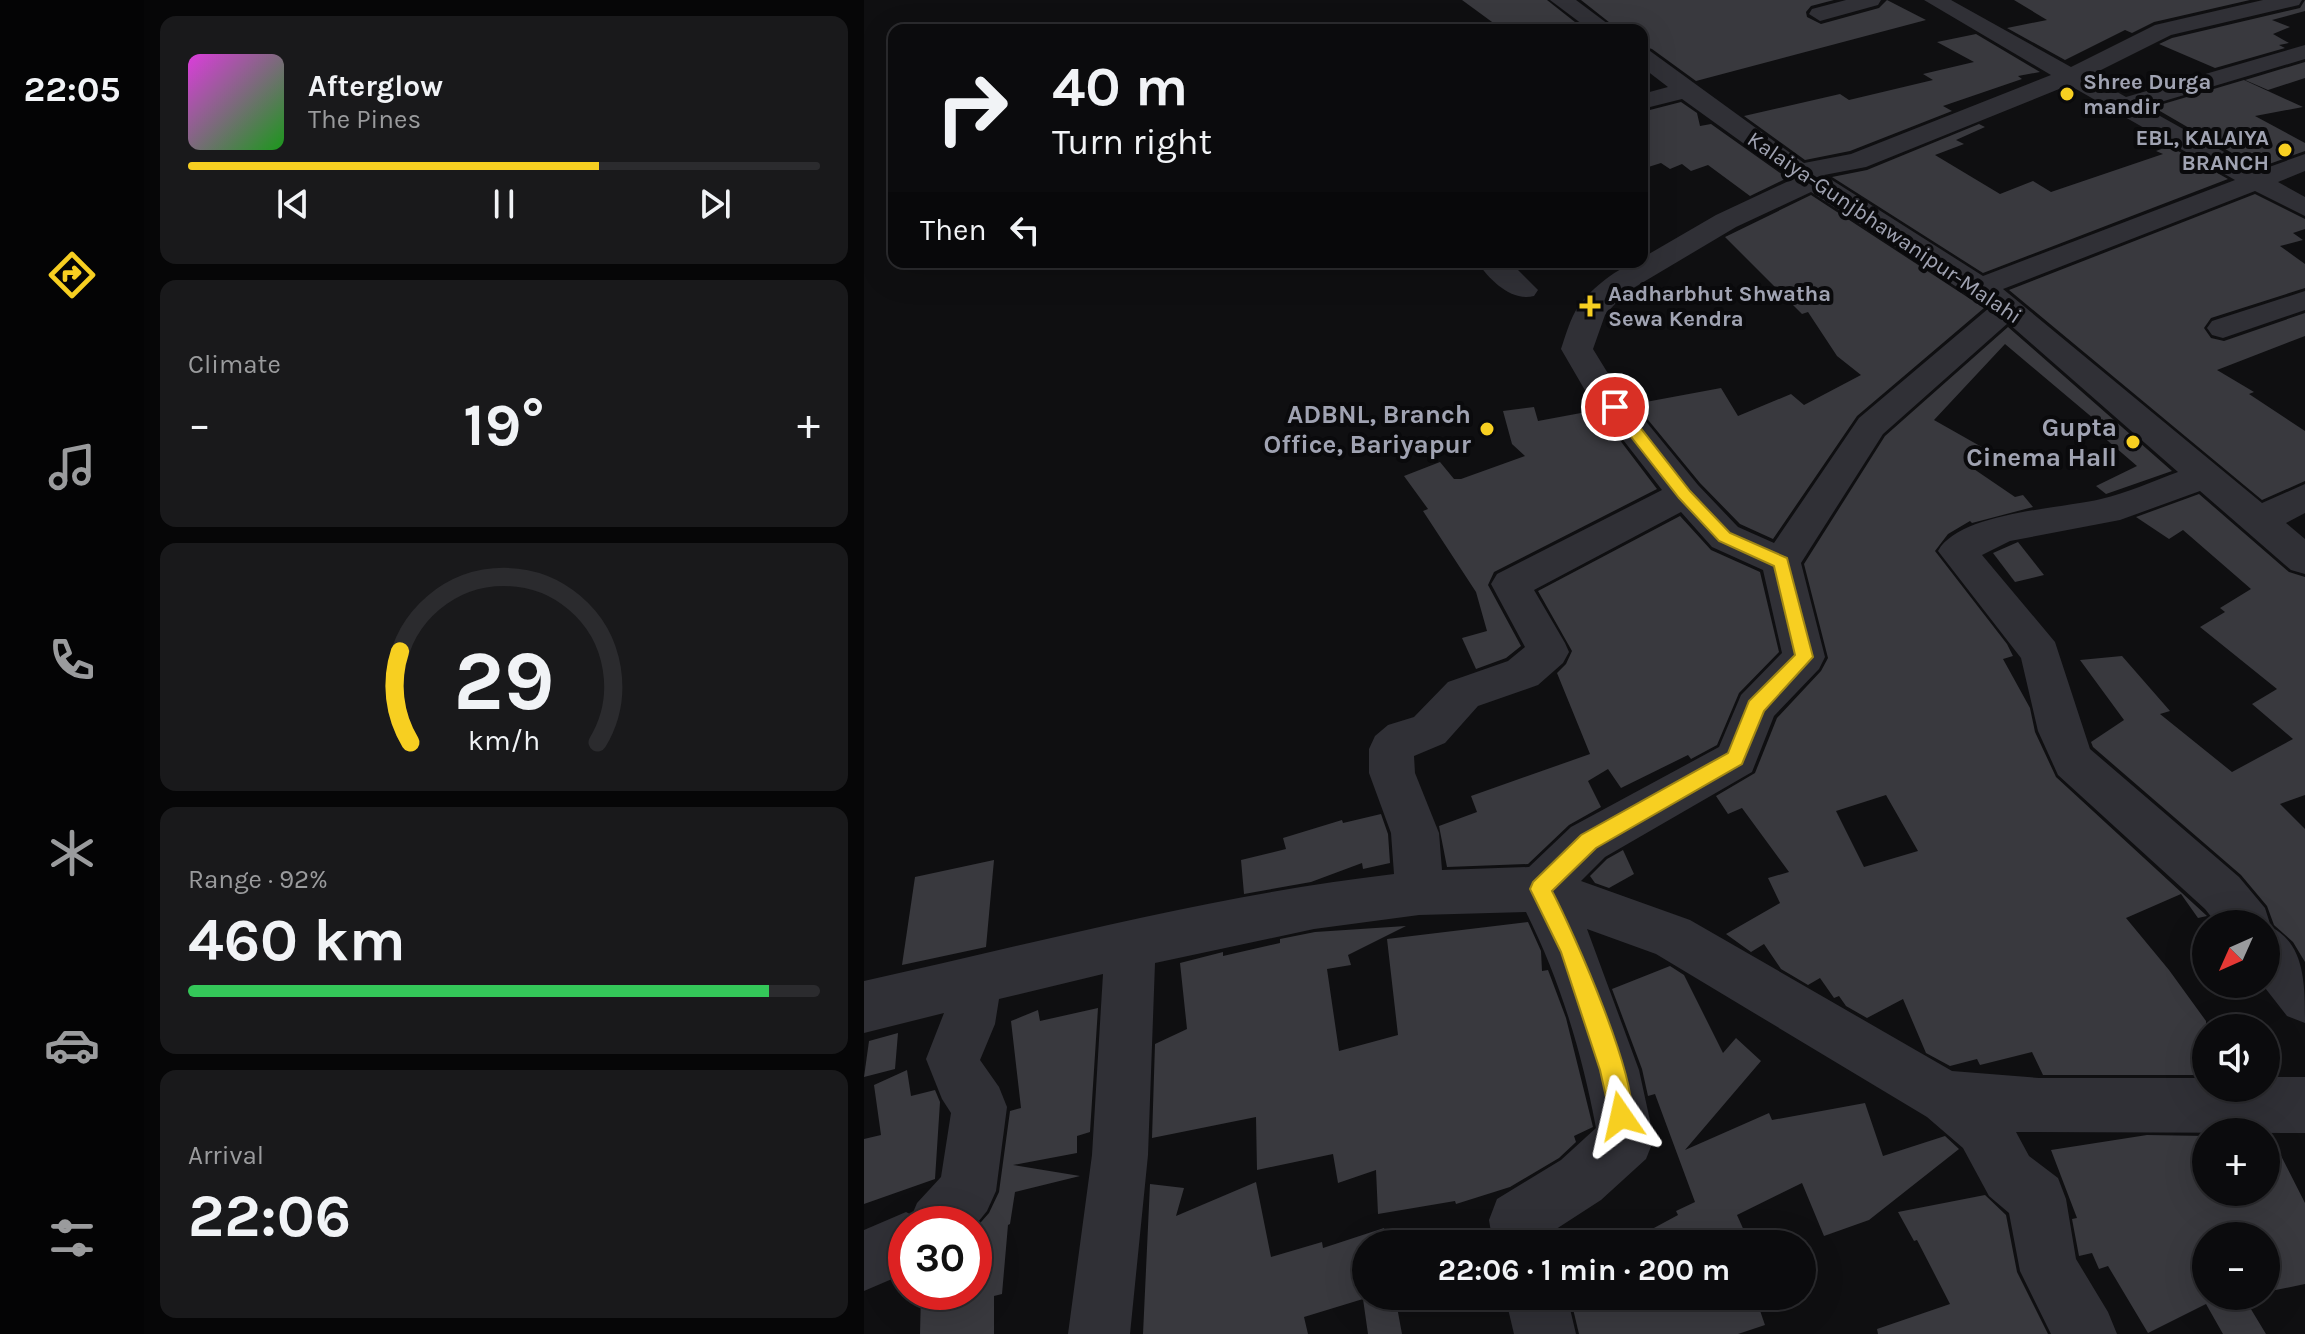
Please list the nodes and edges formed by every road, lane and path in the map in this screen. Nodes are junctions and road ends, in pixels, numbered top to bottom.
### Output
1 (1562, 0) edge
2 (1870, 0) edge
3 (1935, 0) edge
4 (2281, 1) edge
5 (2148, 10) dead end
6 (1820, 14) dead end
7 (2305, 19) edge
8 (1596, 24) edge
9 (2132, 44) junction
10 (2305, 52) edge
11 (1648, 61) edge
12 (2071, 76) junction
13 (1686, 90) junction
14 (1648, 100) edge
15 (2122, 106) junction
16 (2305, 162) edge
17 (1808, 176) junction
18 (2254, 180) junction
19 (2305, 208) edge
20 (1648, 258) edge
21 (1499, 268) edge
22 (1629, 268) edge
23 (1523, 290) dead end
24 (1995, 297) junction
25 (2305, 300) edge
26 (2223, 328) dead end
27 (2203, 476) junction
28 (1685, 494) junction
29 (2305, 497) edge
30 (2257, 522) junction
31 (2305, 560) edge
32 (1781, 562) junction
33 (1540, 889) junction
34 (1419, 893) junction
35 (2236, 910) edge
36 (1130, 946) junction
37 (2280, 967) edge
38 (976, 981) junction
39 (2305, 998) edge
40 (864, 1007) edge
41 (1946, 1098) junction
42 (2305, 1105) edge
43 (954, 1206) edge
44 (1520, 1230) edge
45 (888, 1250) edge
46 (864, 1261) edge
47 (1539, 1310) edge
48 (1099, 1334) edge
49 (1545, 1334) edge
50 (2086, 1334) edge

1 - 8 street
2 - 6 street
3 - 12 street
4 - 7 street
4 - 9 street
5 - 9 street
9 - 12 street
10 - 15 street
11 - 13 street, Kalaiya-Gunjbhawanipur-Malahi
12 - 15 street
12 - 17 street
13 - 14 street
13 - 17 street, Kalaiya-Gunjbhawanipur-Malahi
15 - 18 street
16 - 18 street
17 - 20 street
17 - 24 street, Kalaiya-Gunjbhawanipur-Malahi
18 - 19 street
18 - 24 street
21 - 23 street
22 - 28 street
24 - 27 street, Kalaiya-Gunjbhawanipur-Malahi
24 - 32 street
25 - 26 street
27 - 30 street, Kalaiya-Gunjbhawanipur-Malahi
27 - 35 street
28 - 32 street
28 - 34 street
29 - 30 street
30 - 31 street, Kalaiya-Gunjbhawanipur-Malahi
32 - 33 street
33 - 34 street
33 - 41 street
33 - 44 street
34 - 36 street
36 - 38 street
36 - 48 street
37 - 39 street
38 - 40 street
38 - 43 street
41 - 42 street
41 - 50 street
45 - 46 street
47 - 49 street

